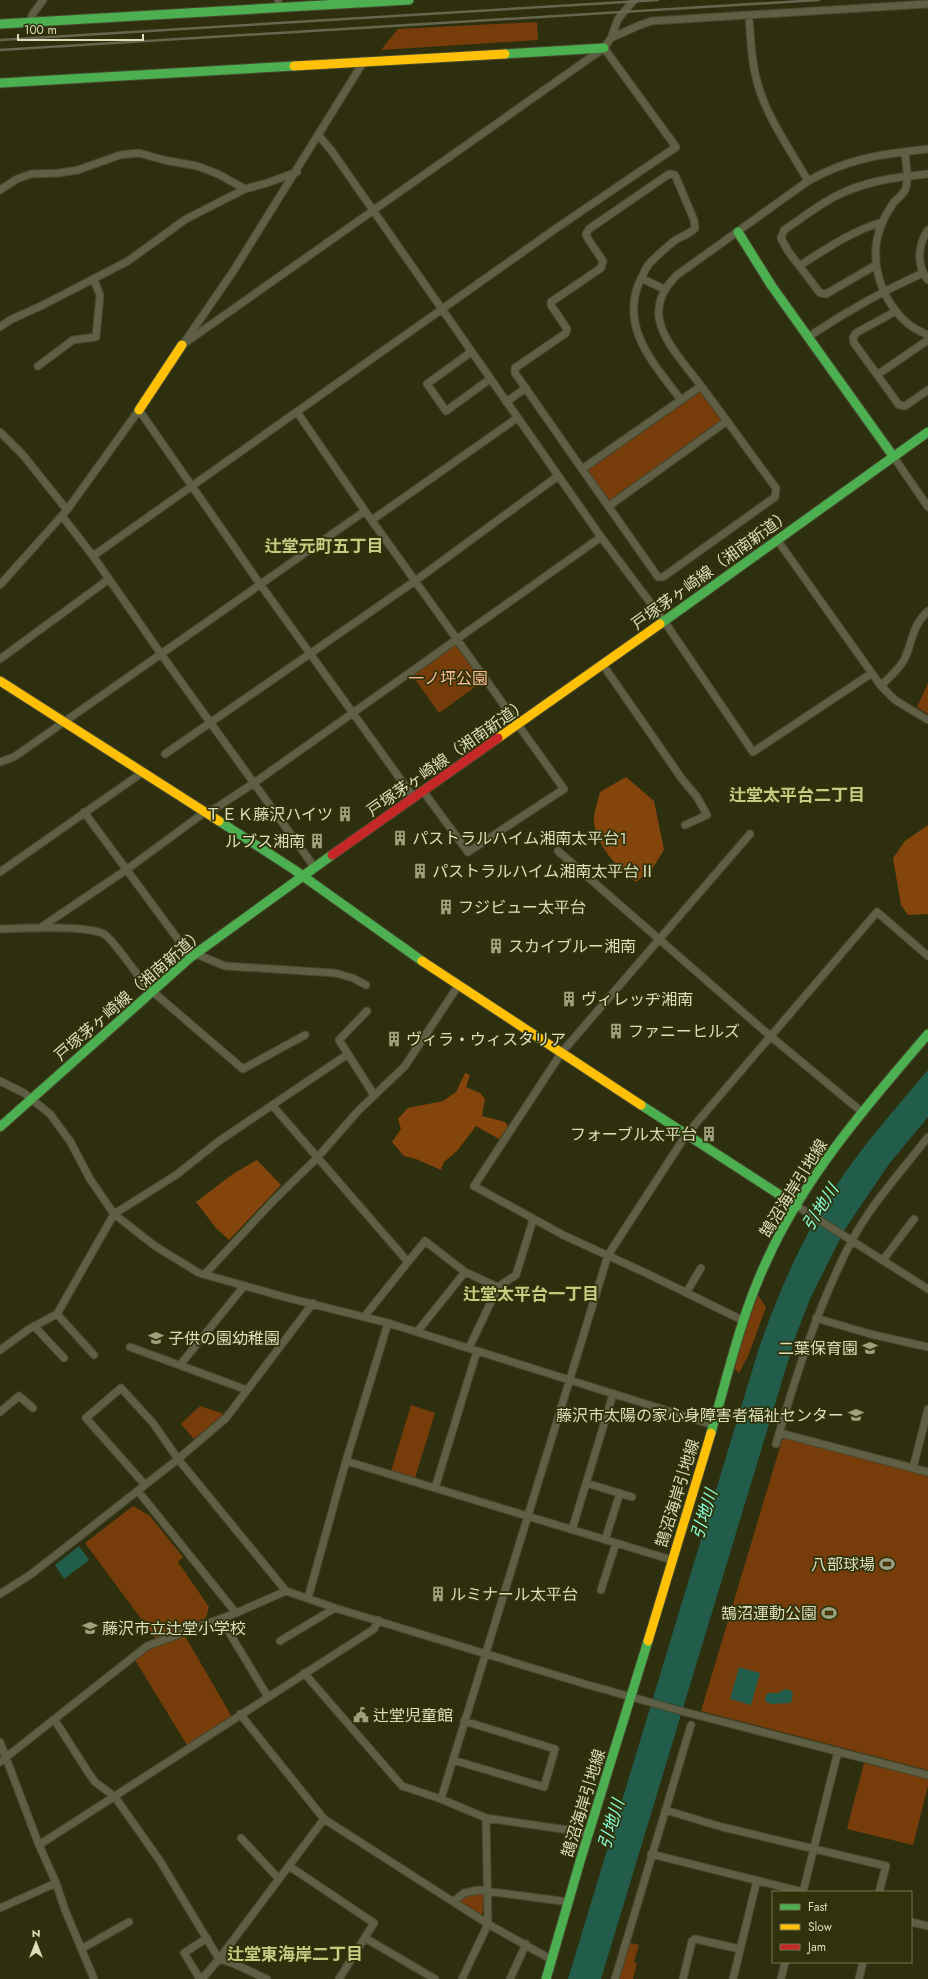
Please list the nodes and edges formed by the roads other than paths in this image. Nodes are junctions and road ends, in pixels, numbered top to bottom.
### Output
1 (43, 0) edge
2 (409, 0) edge
3 (634, 0) edge
4 (279, 4) edge
5 (928, 4) edge
6 (749, 15) junction
7 (30, 23) junction
8 (0, 24) edge
9 (611, 38) junction
10 (604, 48) junction
11 (364, 61) junction
12 (0, 83) edge
13 (318, 136) junction
14 (928, 149) edge
15 (905, 152) junction
16 (297, 172) junction
17 (928, 174) edge
18 (907, 176) junction
19 (808, 181) junction
20 (245, 189) junction
21 (0, 190) edge
22 (372, 211) junction
23 (882, 222) junction
24 (928, 230) edge
25 (738, 232) junction
26 (876, 265) junction
27 (799, 266) junction
28 (923, 273) junction
29 (641, 278) junction
30 (94, 280) junction
31 (928, 280) edge
32 (664, 289) junction
33 (883, 290) junction
34 (442, 310) junction
35 (896, 311) junction
36 (0, 327) edge
37 (928, 335) edge
38 (808, 337) junction
39 (928, 340) edge
40 (182, 345) junction
41 (471, 352) junction
42 (38, 366) dead end
43 (877, 375) junction
44 (490, 379) junction
45 (701, 386) junction
46 (526, 388) junction
47 (928, 390) edge
48 (681, 400) junction
49 (506, 402) junction
50 (139, 410) junction
51 (297, 412) junction
52 (517, 418) junction
53 (727, 421) junction
54 (0, 432) edge
55 (928, 432) edge
56 (893, 456) junction
57 (582, 469) junction
58 (558, 476) junction
59 (191, 487) junction
60 (608, 506) junction
61 (928, 507) edge
62 (67, 510) junction
63 (365, 511) junction
64 (62, 516) junction
65 (372, 520) junction
66 (601, 537) junction
67 (778, 541) junction
68 (93, 556) junction
69 (109, 579) junction
70 (415, 581) junction
71 (260, 584) junction
72 (0, 585) edge
73 (928, 611) edge
74 (664, 621) junction
75 (458, 639) junction
76 (309, 653) junction
77 (161, 654) junction
78 (0, 659) edge
79 (603, 665) junction
80 (872, 673) junction
81 (0, 681) edge
82 (881, 686) junction
83 (352, 713) junction
84 (928, 720) edge
85 (210, 722) junction
86 (62, 723) junction
87 (518, 725) junction
88 (165, 754) dead end
89 (0, 762) edge
90 (143, 772) junction
91 (254, 783) junction
92 (424, 791) junction
93 (414, 798) junction
94 (84, 812) junction
95 (205, 812) junction
96 (685, 825) dead end
97 (750, 834) dead end
98 (558, 851) dead end
99 (315, 868) junction
100 (126, 870) junction
101 (0, 872) edge
102 (302, 876) junction
103 (40, 928) junction
104 (0, 929) edge
105 (659, 939) junction
106 (193, 956) junction
107 (928, 956) edge
108 (366, 985) dead end
109 (458, 986) junction
110 (151, 991) junction
111 (367, 1011) dead end
112 (928, 1034) edge
113 (769, 1035) junction
114 (305, 1036) dead end
115 (562, 1052) junction
116 (348, 1054) junction
117 (0, 1081) edge
118 (374, 1095) junction
119 (32, 1099) junction
120 (272, 1105) junction
121 (862, 1112) junction
122 (0, 1127) edge
123 (686, 1135) junction
124 (928, 1137) edge
125 (317, 1158) junction
126 (797, 1206) junction
127 (114, 1214) junction
128 (914, 1219) dead end
129 (533, 1220) junction
130 (852, 1241) junction
131 (608, 1255) junction
132 (883, 1260) junction
133 (408, 1262) junction
134 (701, 1268) dead end
135 (465, 1272) junction
136 (205, 1274) junction
137 (244, 1286) junction
138 (498, 1287) junction
139 (928, 1289) edge
140 (686, 1293) junction
141 (313, 1303) junction
142 (57, 1314) junction
143 (364, 1317) junction
144 (816, 1318) junction
145 (744, 1321) junction
146 (388, 1323) junction
147 (34, 1326) junction
148 (417, 1332) junction
149 (130, 1347) dead end
150 (928, 1347) edge
151 (469, 1348) junction
152 (0, 1350) edge
153 (478, 1351) junction
154 (94, 1355) dead end
155 (64, 1358) dead end
156 (180, 1365) junction
157 (570, 1379) junction
158 (247, 1390) junction
159 (613, 1394) junction
160 (34, 1408) dead end
161 (928, 1409) edge
162 (0, 1412) edge
163 (713, 1424) junction
164 (780, 1433) junction
165 (776, 1444) dead end
166 (178, 1458) junction
167 (346, 1461) junction
168 (913, 1468) junction
169 (928, 1472) edge
170 (586, 1483) junction
171 (145, 1485) junction
172 (435, 1488) junction
173 (138, 1491) junction
174 (620, 1493) junction
175 (632, 1497) dead end
176 (528, 1516) junction
177 (572, 1530) junction
178 (605, 1540) junction
179 (616, 1543) junction
180 (672, 1560) junction
181 (601, 1590) dead end
182 (286, 1591) junction
183 (0, 1594) edge
184 (308, 1598) junction
185 (335, 1608) junction
186 (236, 1613) junction
187 (220, 1619) junction
188 (378, 1620) junction
189 (280, 1642) dead end
190 (485, 1653) junction
191 (304, 1673) junction
192 (630, 1696) junction
193 (268, 1697) junction
194 (240, 1714) junction
195 (54, 1720) junction
196 (464, 1721) junction
197 (691, 1725) dead end
198 (0, 1742) edge
199 (838, 1751) junction
200 (3, 1760) edge
201 (453, 1760) junction
202 (928, 1775) edge
203 (115, 1797) junction
204 (441, 1799) junction
205 (665, 1810) junction
206 (486, 1818) junction
207 (324, 1819) junction
208 (589, 1833) junction
209 (241, 1838) dead end
210 (39, 1845) junction
211 (814, 1848) junction
212 (651, 1854) junction
213 (288, 1866) junction
214 (279, 1879) junction
215 (757, 1880) junction
216 (56, 1883) junction
217 (488, 1890) junction
218 (799, 1891) edge
219 (803, 1891) edge
220 (879, 1891) edge
221 (454, 1902) junction
222 (569, 1902) junction
223 (0, 1908) edge
224 (129, 1922) dead end
225 (912, 1922) edge
226 (488, 1924) junction
227 (928, 1926) edge
228 (207, 1938) junction
229 (365, 1938) junction
230 (526, 1944) junction
231 (81, 1949) junction
232 (740, 1950) junction
233 (219, 1959) junction
234 (552, 1960) junction
235 (785, 1963) edge
236 (863, 1963) edge
237 (94, 1979) edge
238 (201, 1979) edge
239 (267, 1979) edge
240 (339, 1979) edge
241 (435, 1979) edge
242 (462, 1979) edge
243 (510, 1979) edge
244 (546, 1979) edge
245 (615, 1979) edge
246 (683, 1979) edge
247 (733, 1979) edge
248 (781, 1979) edge
249 (859, 1979) edge

1 - 7 street
2 - 4 street
3 - 9 street
4 - 7 street
5 - 6 street
6 - 9 street
6 - 19 street
7 - 8 street
9 - 10 street
10 - 11 street
10 - 22 street
10 - 34 street
11 - 12 street
11 - 13 street
13 - 16 street
13 - 22 street
14 - 15 street
15 - 18 street
15 - 19 street
16 - 20 street
16 - 40 street
17 - 18 street
18 - 23 street
18 - 27 street
19 - 25 street
20 - 21 street
20 - 30 street
22 - 34 street
22 - 40 street
23 - 26 street
23 - 27 street
24 - 28 street
25 - 32 street
25 - 38 street
26 - 27 street
26 - 33 street
28 - 31 street
28 - 33 street
29 - 32 street
29 - 46 street
29 - 48 street
30 - 36 street
30 - 42 street
32 - 45 street
33 - 35 street
33 - 38 street
34 - 41 street
34 - 51 street
35 - 37 street
35 - 43 street
38 - 56 street
39 - 43 street
40 - 50 street
41 - 44 street
41 - 44 street
43 - 47 street
44 - 49 street
45 - 48 street
45 - 53 street
46 - 49 street
46 - 57 street
48 - 57 street
49 - 52 street
50 - 59 street
50 - 62 street
51 - 59 street
51 - 63 street
52 - 58 street
52 - 65 street
53 - 60 street
53 - 60 street
54 - 62 street
55 - 56 street, 戸塚茅ヶ崎線（湘南新道）
56 - 61 street
56 - 67 street, 戸塚茅ヶ崎線（湘南新道）
57 - 60 street
58 - 66 street
58 - 70 street
59 - 68 street
59 - 71 street
62 - 64 street
63 - 65 street
63 - 71 street
64 - 68 street
64 - 72 street
65 - 70 street
66 - 74 street
66 - 75 street
67 - 74 street, 戸塚茅ヶ崎線（湘南新道）
67 - 80 street
68 - 69 street
69 - 77 street
69 - 78 street
70 - 75 street
70 - 76 street
71 - 76 street
71 - 77 street
73 - 82 street
74 - 79 street, 戸塚茅ヶ崎線（湘南新道）
74 - 80 street
75 - 83 street
75 - 87 street
76 - 83 street
76 - 85 street
77 - 85 street
77 - 86 street
79 - 87 street, 戸塚茅ヶ崎線（湘南新道）
79 - 96 street
80 - 82 street
81 - 86 street
82 - 84 street
83 - 91 street
83 - 93 street
85 - 88 street
85 - 91 street
86 - 89 street
86 - 90 street
87 - 92 street, 戸塚茅ヶ崎線（湘南新道）
87 - 92 street
90 - 94 street
90 - 95 street
91 - 95 street
91 - 99 street
92 - 93 street, 戸塚茅ヶ崎線（湘南新道）
93 - 99 street, 戸塚茅ヶ崎線（湘南新道）
94 - 100 street
94 - 101 street
95 - 100 street
95 - 102 street
97 - 105 street
98 - 105 street
99 - 102 street, 戸塚茅ヶ崎線（湘南新道）
100 - 103 street
100 - 106 street
102 - 106 street, 戸塚茅ヶ崎線（湘南新道）
102 - 109 street
103 - 104 street
103 - 110 street
105 - 113 street
105 - 115 street
106 - 108 street
106 - 110 street, 戸塚茅ヶ崎線（湘南新道）
107 - 113 street
109 - 115 street
109 - 118 street
110 - 114 street
110 - 119 street, 戸塚茅ヶ崎線（湘南新道）
111 - 116 street
112 - 121 street, 鵠沼海岸引地線
113 - 121 street
113 - 123 street
115 - 123 street
115 - 129 street
116 - 118 street
116 - 120 street
117 - 119 street
118 - 125 street
119 - 122 street, 戸塚茅ヶ崎線（湘南新道）
119 - 127 street
120 - 125 street
120 - 127 street
121 - 126 street, 鵠沼海岸引地線
123 - 126 street
123 - 131 street
124 - 130 street
125 - 133 street
125 - 136 street
126 - 130 street
126 - 145 street, 鵠沼海岸引地線
127 - 136 street
127 - 142 street
128 - 132 street
129 - 131 street
129 - 138 street
130 - 132 street
130 - 144 street
131 - 140 street
131 - 157 street
132 - 139 street
133 - 135 street
133 - 143 street
134 - 140 street
135 - 138 street
135 - 148 street
136 - 137 street
137 - 141 street
137 - 156 street
138 - 151 street
140 - 145 street
141 - 143 street
141 - 158 street
142 - 147 street
142 - 154 street
143 - 146 street
144 - 150 street
144 - 164 street
145 - 163 street, 鵠沼海岸引地線
146 - 148 street
146 - 167 street
147 - 152 street
147 - 155 street
148 - 151 street
149 - 156 street
151 - 153 street
153 - 157 street
153 - 172 street
156 - 158 street
157 - 159 street
157 - 176 street
158 - 166 street
159 - 163 street
159 - 170 street
160 - 162 street
161 - 168 street
163 - 180 street, 鵠沼海岸引地線
164 - 165 street
164 - 168 street
166 - 171 street
166 - 171 street
166 - 182 street
167 - 172 street
167 - 184 street
168 - 169 street
170 - 174 street
170 - 177 street
171 - 173 street
172 - 176 street
173 - 183 street
173 - 186 street
174 - 175 street
174 - 178 street
176 - 177 street
176 - 190 street
177 - 178 street
178 - 179 street
179 - 180 street
179 - 181 street
180 - 192 street, 鵠沼海岸引地線
182 - 184 street
182 - 186 street
184 - 185 street
185 - 188 street
185 - 189 street
186 - 187 street
187 - 193 street
187 - 195 street
188 - 190 street
188 - 191 street
190 - 192 street
190 - 196 street
191 - 193 street
191 - 204 street
192 - 199 street
192 - 208 street, 鵠沼海岸引地線
193 - 194 street
194 - 203 street
194 - 207 street
195 - 200 street
195 - 203 street
196 - 201 street
196 - 201 street
197 - 205 street
198 - 200 street
199 - 202 street
199 - 211 street
200 - 210 street
201 - 204 street
203 - 210 street
203 - 228 street
204 - 206 street
205 - 211 street
205 - 212 street
206 - 208 street
206 - 217 street
207 - 213 street
207 - 221 street
208 - 222 street, 鵠沼海岸引地線
209 - 214 street
210 - 216 street
211 - 219 street
211 - 220 street
212 - 215 street
212 - 245 street
213 - 214 street
213 - 229 street
214 - 233 street
215 - 218 street
215 - 232 street
216 - 223 street
216 - 231 street
217 - 221 street
217 - 222 street
217 - 226 street
221 - 226 street
222 - 234 street, 鵠沼海岸引地線
224 - 231 street
225 - 227 street
226 - 230 street
226 - 242 street
228 - 233 street
228 - 238 street
229 - 240 street
229 - 241 street
230 - 234 street
230 - 243 street
231 - 237 street
232 - 246 street
232 - 247 street
233 - 238 street
233 - 239 street
234 - 244 street, 鵠沼海岸引地線
235 - 248 street
236 - 249 street

